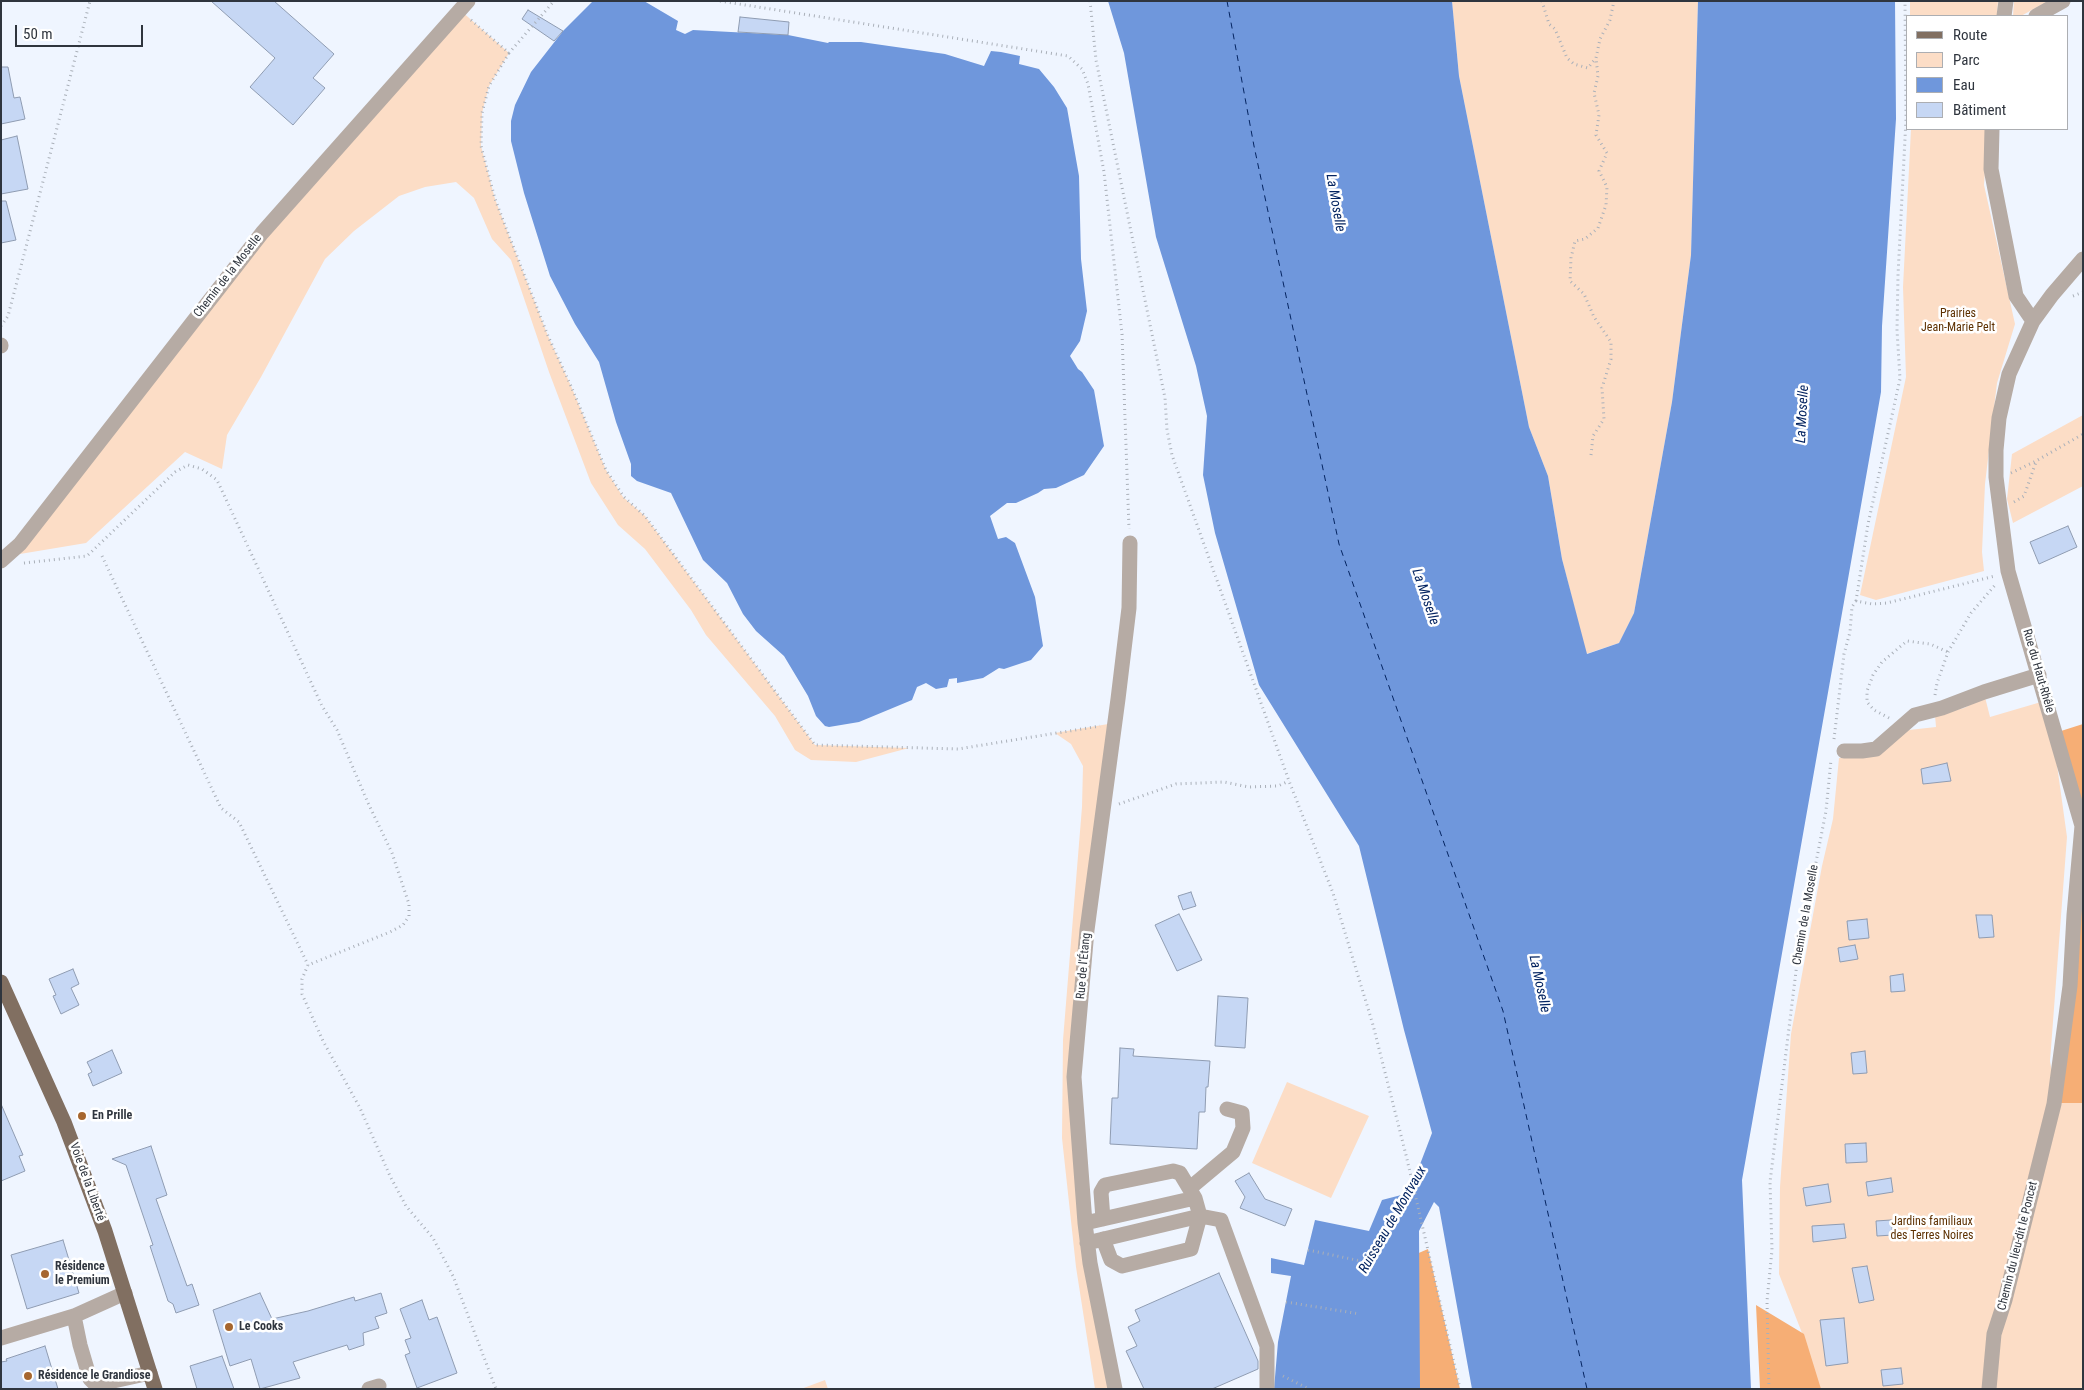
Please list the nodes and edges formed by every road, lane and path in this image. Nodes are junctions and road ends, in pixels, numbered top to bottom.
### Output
1 (90, 1) edge
2 (554, 1) edge
3 (720, 1) edge
4 (1090, 1) edge
5 (1542, 1) edge
6 (1614, 1) edge
7 (1906, 1) edge
8 (2006, 1) edge
9 (2063, 1) edge
10 (464, 6) edge
11 (2004, 15) edge
12 (2038, 15) edge
13 (509, 54) junction
14 (1596, 58) junction
15 (1992, 130) edge
16 (2083, 259) edge
17 (2033, 322) junction
18 (1, 326) edge
19 (2083, 434) edge
20 (1591, 455) dead end
21 (2036, 461) junction
22 (1996, 477) junction
23 (1998, 506) junction
24 (1130, 543) joint
25 (102, 556) dead end
26 (4, 558) edge
27 (2008, 571) junction
28 (1856, 601) junction
29 (1948, 652) junction
30 (2039, 675) junction
31 (1932, 710) junction
32 (1114, 723) junction
33 (1901, 728) junction
34 (1837, 750) junction
35 (1288, 781) junction
36 (1103, 811) junction
37 (308, 965) junction
38 (1, 982) edge
39 (2054, 1104) joint
40 (1227, 1109) dead end
41 (1193, 1193) junction
42 (1200, 1216) junction
43 (1104, 1219) junction
44 (1084, 1223) junction
45 (1103, 1239) junction
46 (1087, 1243) junction
47 (1308, 1250) dead end
48 (1361, 1261) dead end
49 (125, 1293) junction
50 (1286, 1302) dead end
51 (1360, 1314) dead end
52 (74, 1316) junction
53 (1, 1338) edge
54 (150, 1372) junction
55 (1275, 1373) dead end
56 (155, 1389) edge
57 (496, 1389) edge
58 (1115, 1389) edge
59 (1267, 1389) edge
60 (1309, 1389) edge
61 (1460, 1389) edge
62 (1769, 1389) edge
63 (1989, 1389) edge

1 - 18 path
2 - 13 path
3 - 24 path
4 - 35 path
5 - 14 path
6 - 14 path
7 - 28 path, Chemin de la Moselle
8 - 11 street
9 - 12 street
10 - 13 path
10 - 26 street, Chemin de la Moselle
13 - 32 path
14 - 20 path
15 - 17 street
16 - 17 street, Rue du Haut-Rhêle
17 - 22 street, Rue du Haut-Rhêle
19 - 21 path
21 - 22 path
21 - 23 path
22 - 23 street, Rue du Haut-Rhêle
23 - 27 street, Rue du Haut-Rhêle
24 - 32 street, Rue de l'Étang
25 - 37 path
26 - 37 path
27 - 28 path
27 - 29 path
27 - 30 street, Rue du Haut-Rhêle
28 - 34 path, Chemin de la Moselle
29 - 31 path
29 - 33 path
30 - 31 street
30 - 39 street, Rue du Haut-Rhêle
31 - 33 street
32 - 36 street, Rue de l'Étang
33 - 34 street
34 - 62 path, Chemin de la Moselle
35 - 36 path
35 - 61 path
36 - 44 street, Rue de l'Étang
37 - 57 path
38 - 49 main road, Voie de la Liberté
39 - 63 street, Chemin du lieu-dit le Poncet
40 - 41 street
41 - 42 street
41 - 43 street
41 - 43 street
42 - 45 street
42 - 45 street
42 - 59 street
43 - 44 street
44 - 46 street, Rue de l'Étang
45 - 46 street
46 - 58 street, Rue de l'Étang
47 - 48 path
49 - 52 street
49 - 54 main road, Voie de la Liberté
50 - 51 path
52 - 53 street
52 - 54 street
54 - 56 main road, Voie de la Liberté
55 - 60 path

